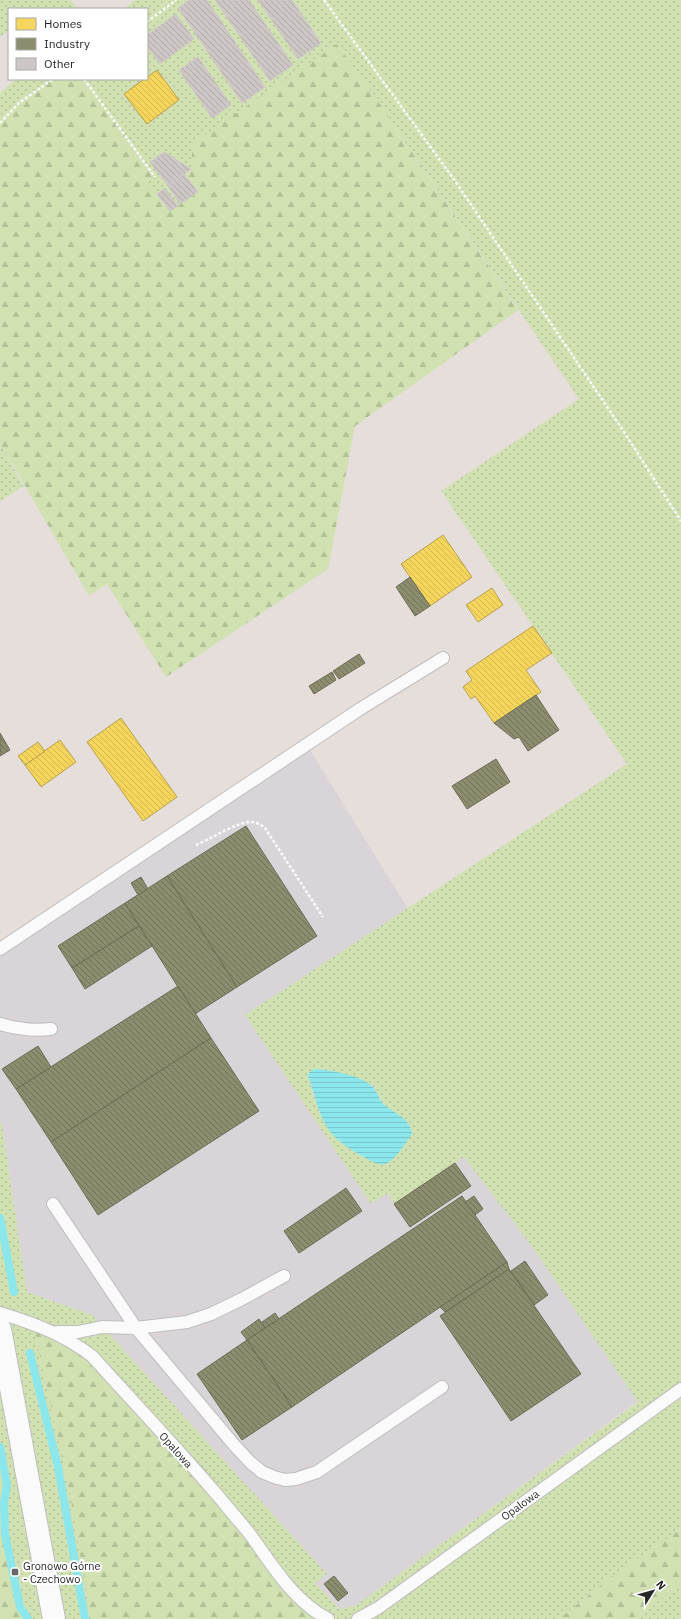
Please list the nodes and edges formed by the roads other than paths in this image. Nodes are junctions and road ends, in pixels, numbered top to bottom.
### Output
1 (443, 658) dead end
2 (0, 950) edge
3 (0, 1024) edge
4 (51, 1028) dead end
5 (53, 1204) dead end
6 (284, 1276) dead end
7 (0, 1313) edge
8 (0, 1328) edge
9 (136, 1328) junction
10 (54, 1332) junction
11 (442, 1387) dead end
12 (681, 1389) edge
13 (54, 1619) edge
14 (328, 1619) edge
15 (358, 1619) edge

1 - 2 lane
3 - 4 lane
5 - 9 lane
6 - 9 lane
7 - 10 lane, Opalowa
8 - 13 street
9 - 10 lane
9 - 11 lane
10 - 14 lane, Opalowa
12 - 15 lane, Opalowa

